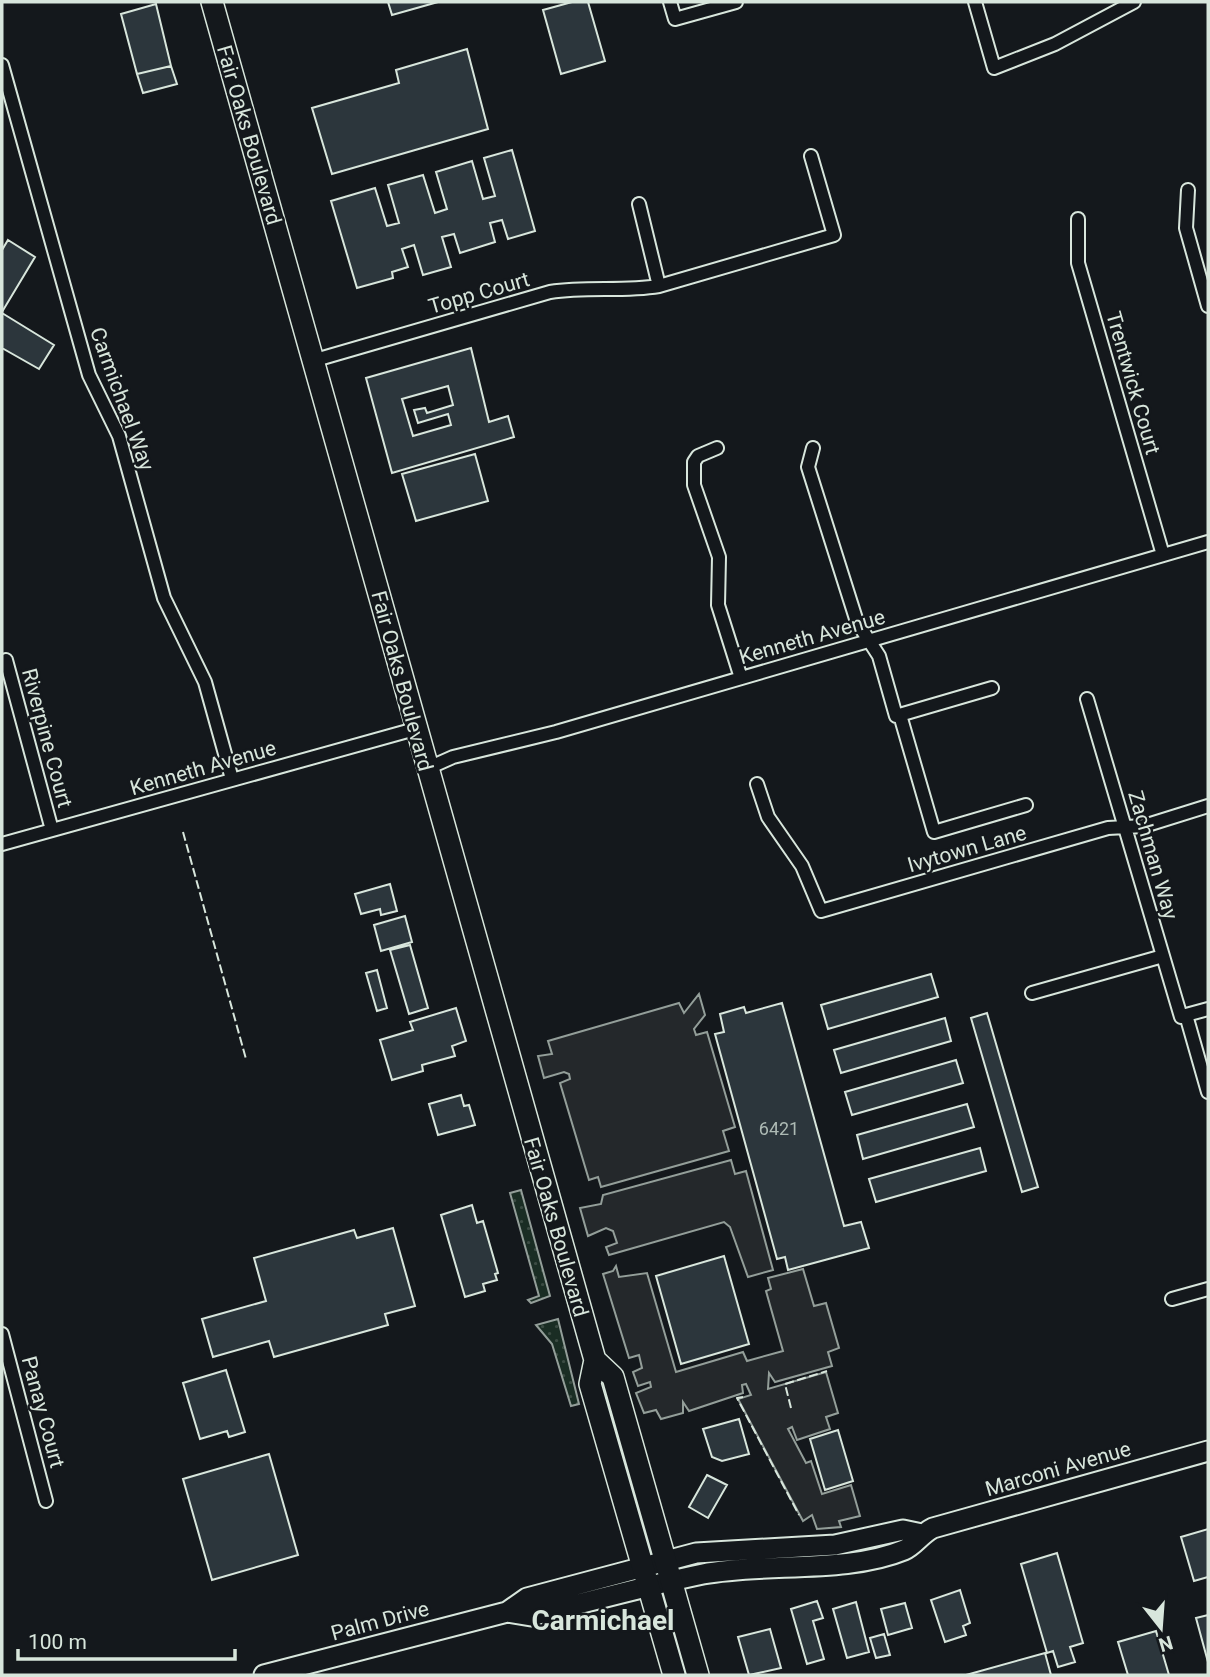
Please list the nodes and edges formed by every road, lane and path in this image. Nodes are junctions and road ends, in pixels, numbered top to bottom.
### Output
1 (212, 2) edge
2 (670, 2) edge
3 (736, 2) edge
4 (975, 2) edge
5 (1134, 2) edge
6 (2, 65) edge
7 (811, 156) dead end
8 (1188, 190) dead end
9 (639, 204) dead end
10 (1078, 219) dead end
11 (659, 286) junction
12 (1208, 306) edge
13 (312, 361) junction
14 (813, 447) dead end
15 (717, 448) dead end
16 (1208, 542) edge
17 (1163, 555) junction
18 (869, 641) junction
19 (2, 662) edge
20 (741, 678) junction
21 (992, 688) dead end
22 (1087, 699) dead end
23 (900, 715) junction
24 (415, 729) junction
25 (426, 769) junction
26 (232, 779) junction
27 (757, 784) dead end
28 (1026, 805) dead end
29 (1208, 806) edge
30 (1125, 827) junction
31 (52, 830) junction
32 (2, 844) edge
33 (1163, 956) junction
34 (1032, 993) dead end
35 (1208, 1009) edge
36 (1186, 1015) junction
37 (1208, 1092) edge
38 (1208, 1289) edge
39 (1172, 1299) dead end
40 (2, 1334) edge
41 (595, 1360) junction
42 (1208, 1451) edge
43 (46, 1501) dead end
44 (922, 1534) junction
45 (666, 1560) junction
46 (643, 1566) junction
47 (672, 1582) junction
48 (648, 1587) junction
49 (507, 1612) junction
50 (264, 1675) edge
51 (674, 1675) edge
52 (698, 1675) edge

1 - 13 main road, Fair Oaks Boulevard
2 - 3 street
4 - 5 street
6 - 26 street, Carmichael Way
7 - 11 street, Topp Court
8 - 12 street
9 - 11 street
10 - 17 street, Trentwick Court
11 - 13 street, Topp Court
13 - 24 main road, Fair Oaks Boulevard
14 - 18 street
15 - 20 street
16 - 17 street, Kenneth Avenue
17 - 18 street, Kenneth Avenue
18 - 20 street, Kenneth Avenue
18 - 23 street
19 - 31 street, Riverpine Court
20 - 25 street, Kenneth Avenue
21 - 23 street
22 - 30 street, Zachman Way
23 - 28 street
24 - 25 main road, Fair Oaks Boulevard
24 - 26 street, Kenneth Avenue
25 - 41 main road, Fair Oaks Boulevard
26 - 31 street, Kenneth Avenue
27 - 30 street, Ivytown Lane
29 - 30 street, Ivytown Lane
30 - 33 street, Zachman Way
31 - 32 street, Kenneth Avenue
33 - 34 street
33 - 36 street, Zachman Way
35 - 36 street
36 - 37 street
38 - 39 street
40 - 43 street, Panay Court
41 - 45 main road, Fair Oaks Boulevard
41 - 46 main road, Fair Oaks Boulevard
42 - 44 main road, Marconi Avenue
44 - 45 main road, Marconi Avenue
44 - 47 main road, Marconi Avenue
45 - 46 main road, Marconi Avenue
45 - 47 main road, Fair Oaks Boulevard
46 - 48 main road, Fair Oaks Boulevard
46 - 49 main road, Palm Drive
47 - 48 main road, Palm Drive
47 - 52 main road, Fair Oaks Boulevard
48 - 49 main road, Palm Drive
48 - 51 main road, Fair Oaks Boulevard
49 - 50 main road, Palm Drive

